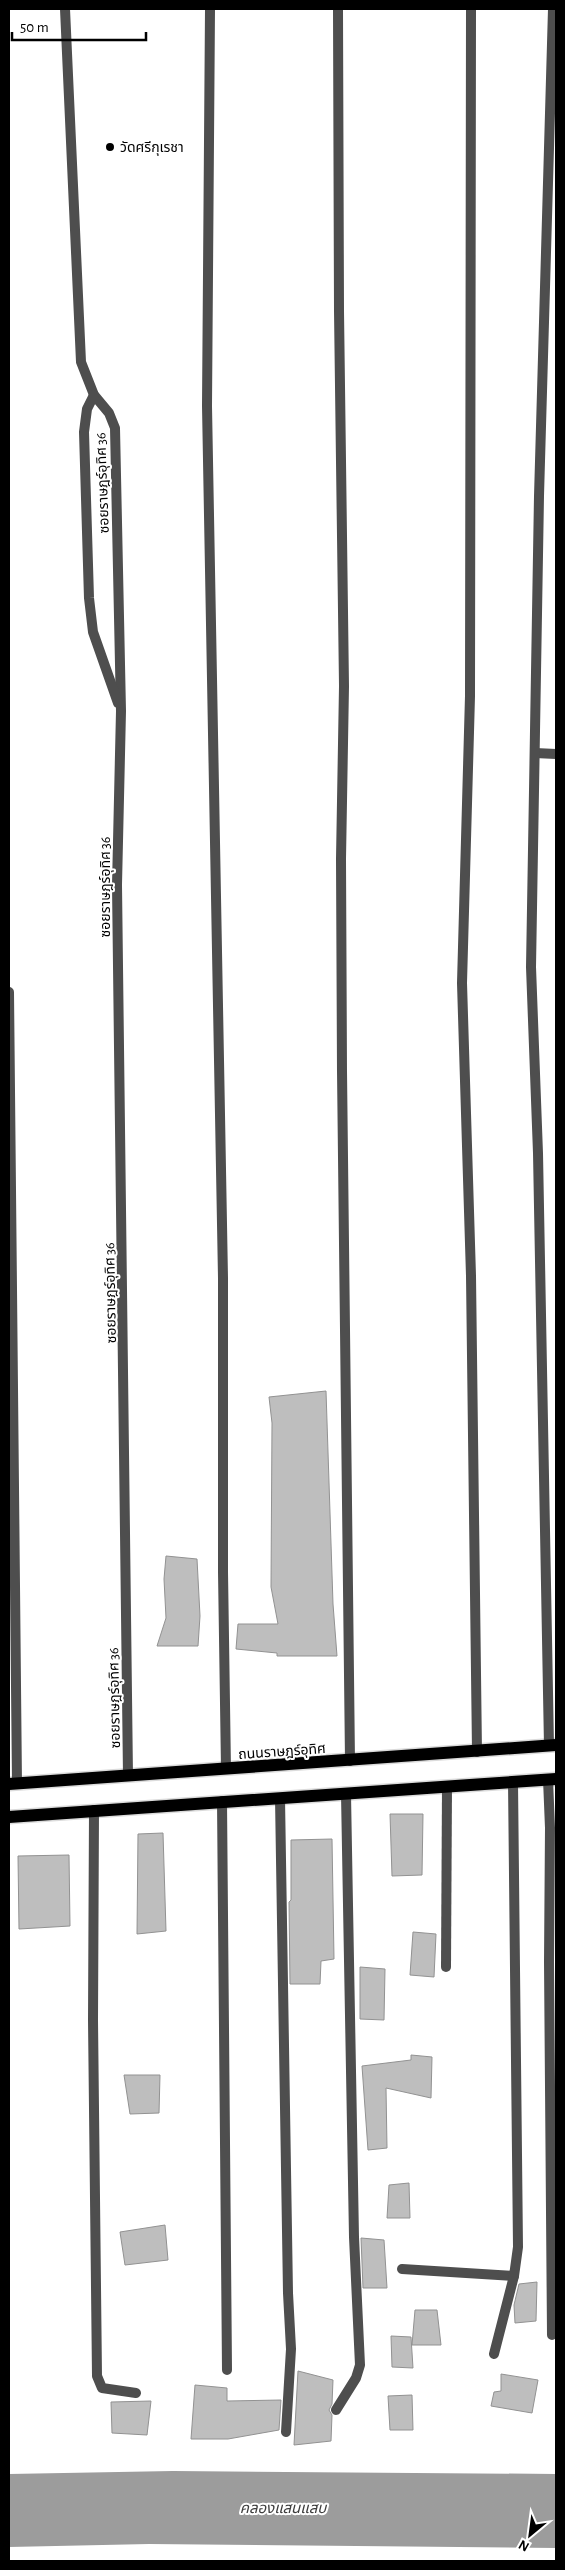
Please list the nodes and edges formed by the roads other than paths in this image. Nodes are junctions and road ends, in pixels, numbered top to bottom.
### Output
1 (65, 9) edge
2 (210, 9) edge
3 (338, 9) edge
4 (471, 9) edge
5 (553, 9) edge
6 (94, 395) junction
7 (121, 711) junction
8 (535, 753) junction
9 (556, 754) edge
10 (9, 992) edge
11 (553, 1746) edge
12 (477, 1752) junction
13 (350, 1761) junction
14 (226, 1769) junction
15 (128, 1776) junction
16 (552, 1779) edge
17 (513, 1782) junction
18 (13, 1784) edge
19 (447, 1786) junction
20 (346, 1794) junction
21 (280, 1798) junction
22 (222, 1801) junction
23 (94, 1810) junction
24 (9, 1817) edge
25 (553, 1895) edge
26 (446, 1967) dead end
27 (402, 2269) dead end
28 (514, 2276) junction
29 (552, 2335) dead end
30 (494, 2354) dead end
31 (227, 2370) dead end
32 (136, 2393) dead end
33 (336, 2410) dead end
34 (286, 2432) dead end

1 - 6 street, ซอยราษฎร์อุทิศ 36
2 - 14 street
3 - 13 street
4 - 12 street
5 - 8 street
6 - 7 street, ซอยราษฎร์อุทิศ 36
6 - 7 street
7 - 15 street, ซอยราษฎร์อุทิศ 36
8 - 9 street
8 - 11 street
10 - 18 street
11 - 12 main road, ถนนราษฎร์อุทิศ
12 - 13 main road, ถนนราษฎร์อุทิศ
13 - 14 main road, ถนนราษฎร์อุทิศ
14 - 15 main road, ถนนราษฎร์อุทิศ
15 - 18 main road, ถนนราษฎร์อุทิศ
16 - 17 main road
16 - 25 street
17 - 19 main road
17 - 28 street
19 - 20 main road
19 - 26 street
20 - 21 main road
20 - 33 street
21 - 22 main road
21 - 34 street
22 - 23 main road
22 - 31 street
23 - 24 main road
23 - 32 street
25 - 29 street
27 - 28 street
28 - 30 street

